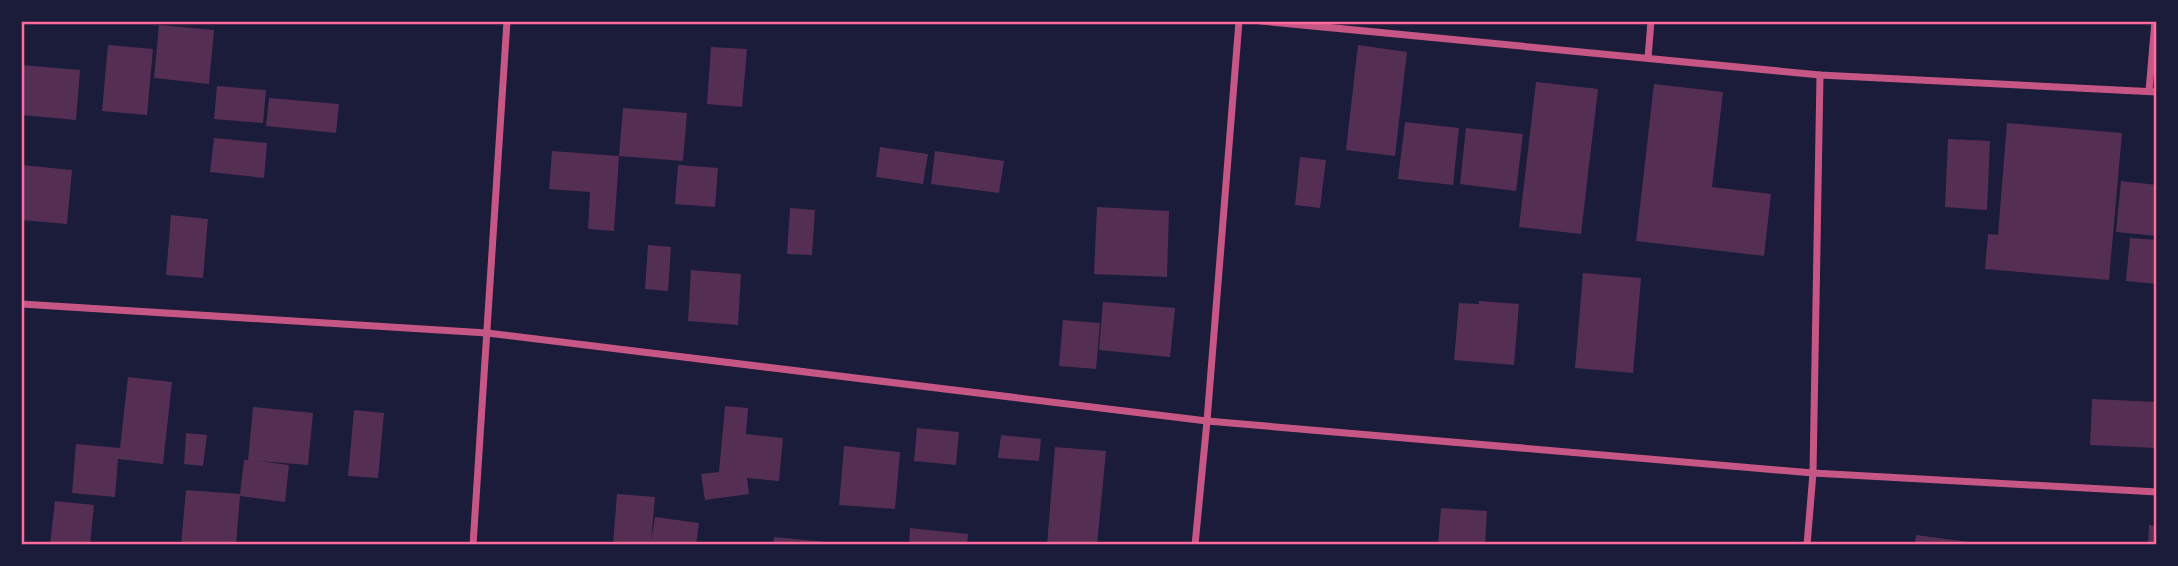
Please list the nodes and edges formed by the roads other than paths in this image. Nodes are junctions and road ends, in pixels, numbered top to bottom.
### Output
1 (507, 21) edge
2 (1238, 21) edge
3 (1261, 21) edge
4 (1651, 21) edge
5 (2155, 21) edge
6 (1648, 58) junction
7 (1820, 75) junction
8 (2153, 91) edge
9 (21, 304) edge
10 (487, 333) junction
11 (1207, 421) junction
12 (1813, 473) junction
13 (2157, 492) edge
14 (473, 545) edge
15 (1195, 545) edge
16 (1807, 545) edge

1 - 10 street
2 - 11 street
3 - 6 street
4 - 6 street
5 - 8 street
6 - 7 street
7 - 8 street
7 - 12 street
9 - 10 street
10 - 11 street
10 - 14 street
11 - 12 street
11 - 15 street
12 - 13 street
12 - 16 street

